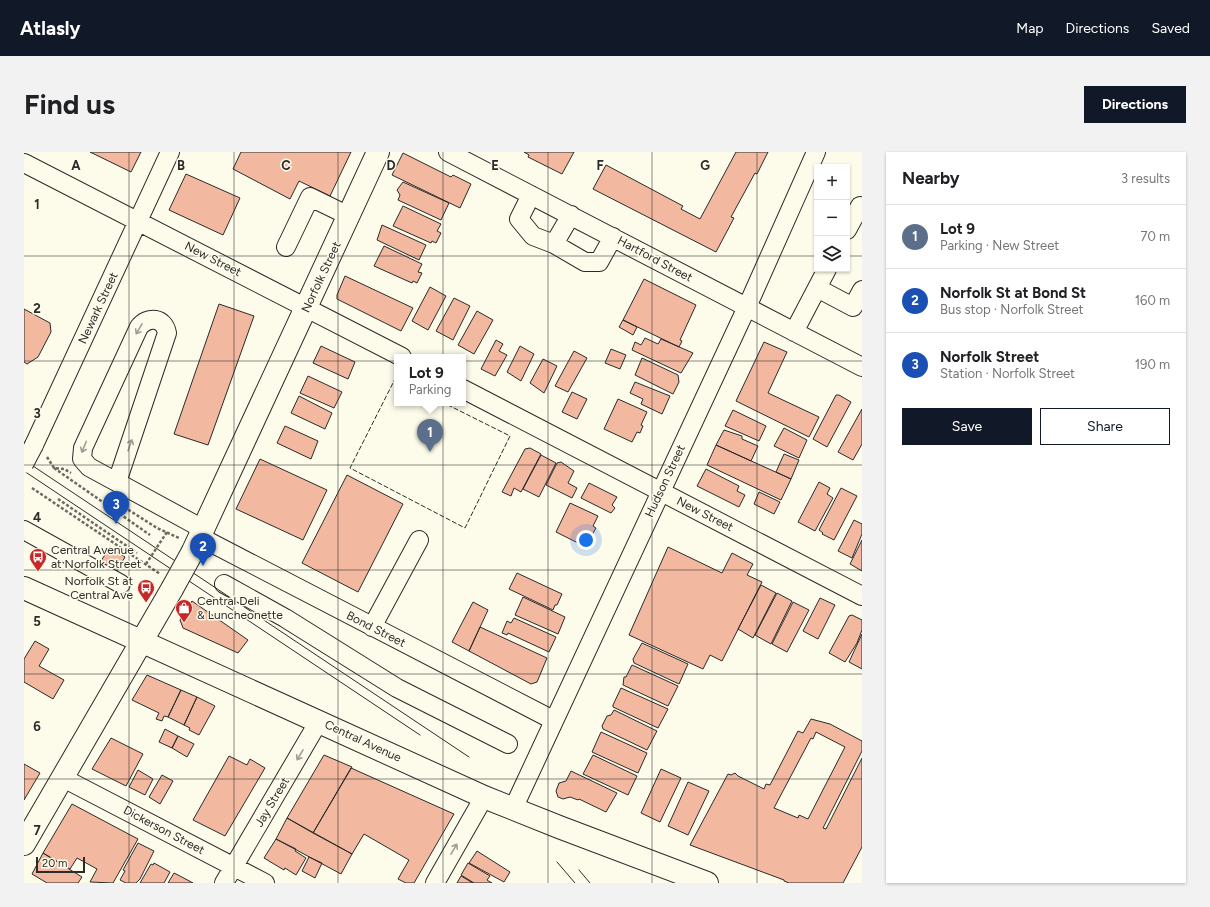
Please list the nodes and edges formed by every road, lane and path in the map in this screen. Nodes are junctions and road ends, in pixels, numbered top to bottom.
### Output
1 (170, 152) edge
2 (378, 152) edge
3 (448, 152) edge
4 (816, 152) edge
5 (24, 163) edge
6 (532, 195) junction
7 (862, 207) edge
8 (571, 215) junction
9 (349, 216) junction
10 (139, 220) junction
11 (850, 224) edge
12 (613, 238) junction
13 (554, 244) junction
14 (286, 246) dead end
15 (825, 272) edge
16 (817, 288) junction
17 (862, 290) edge
18 (747, 307) junction
19 (307, 308) junction
20 (794, 332) junction
21 (396, 354) edge
22 (862, 367) edge
23 (466, 391) edge
24 (24, 464) edge
25 (54, 468) dead end
26 (117, 482) junction
27 (32, 488) dead end
28 (660, 491) junction
29 (58, 499) dead end
30 (95, 524) junction
31 (92, 528) junction
32 (24, 530) edge
33 (167, 532) dead end
34 (150, 535) dead end
35 (199, 539) junction
36 (419, 540) dead end
37 (137, 553) dead end
38 (146, 564) junction
39 (167, 582) junction
40 (121, 584) dead end
41 (224, 584) dead end
42 (24, 588) edge
43 (862, 596) edge
44 (372, 627) junction
45 (143, 641) junction
46 (553, 720) junction
47 (319, 721) junction
48 (508, 744) dead end
49 (63, 778) junction
50 (484, 797) junction
51 (513, 809) junction
52 (24, 844) edge
53 (233, 867) junction
54 (670, 877) edge
55 (224, 883) edge
56 (265, 883) edge
57 (434, 883) edge
58 (707, 883) edge

1 - 10 street, Newark Street
2 - 9 main road, Norfolk Street
3 - 6 street, Hartford Street
4 - 18 street, Hudson Street
5 - 10 street, New Street
6 - 8 street, Hartford Street
6 - 13 street
7 - 11 street
8 - 12 street, Hartford Street
8 - 13 street
9 - 14 street
9 - 19 main road, Norfolk Street
10 - 19 street, New Street
10 - 24 street, Newark Street, bridge
12 - 13 street
12 - 18 street, Hartford Street
15 - 16 street
16 - 17 street
16 - 20 street
18 - 20 street, Hartford Street
18 - 28 street, Hudson Street
19 - 21 street, New Street
19 - 35 main road, Norfolk Street
20 - 22 street, Hartford Street
23 - 28 street, New Street
25 - 34 path
26 -> 26 street, Bond Street
26 - 35 street, Bond Street
27 - 31 path
28 - 43 street, New Street
28 - 46 street, Hudson Street
29 - 30 path
30 - 31 path
30 - 37 path
31 - 38 path
32 - 40 street
33 - 38 path, bridge
35 - 39 main road, Norfolk Street, bridge
35 - 44 street, Bond Street
36 - 44 street
38 - 39 path
39 - 45 main road, Norfolk Street
41 - 48 street
42 - 45 main road, Central Avenue
44 - 46 street, Bond Street
45 - 47 main road, Central Avenue
45 - 49 main road, Norfolk Street
46 - 51 street, Hudson Street
47 - 50 main road, Central Avenue
47 -> 53 street, Jay Street
49 - 52 main road, Norfolk Street
49 - 53 street, Dickerson Street
50 - 51 main road, Central Avenue
57 -> 50 street
51 - 54 main road, Central Avenue
53 - 55 street, Jay Street
53 - 56 street, Dickerson Street
54 - 58 main road, Central Avenue

